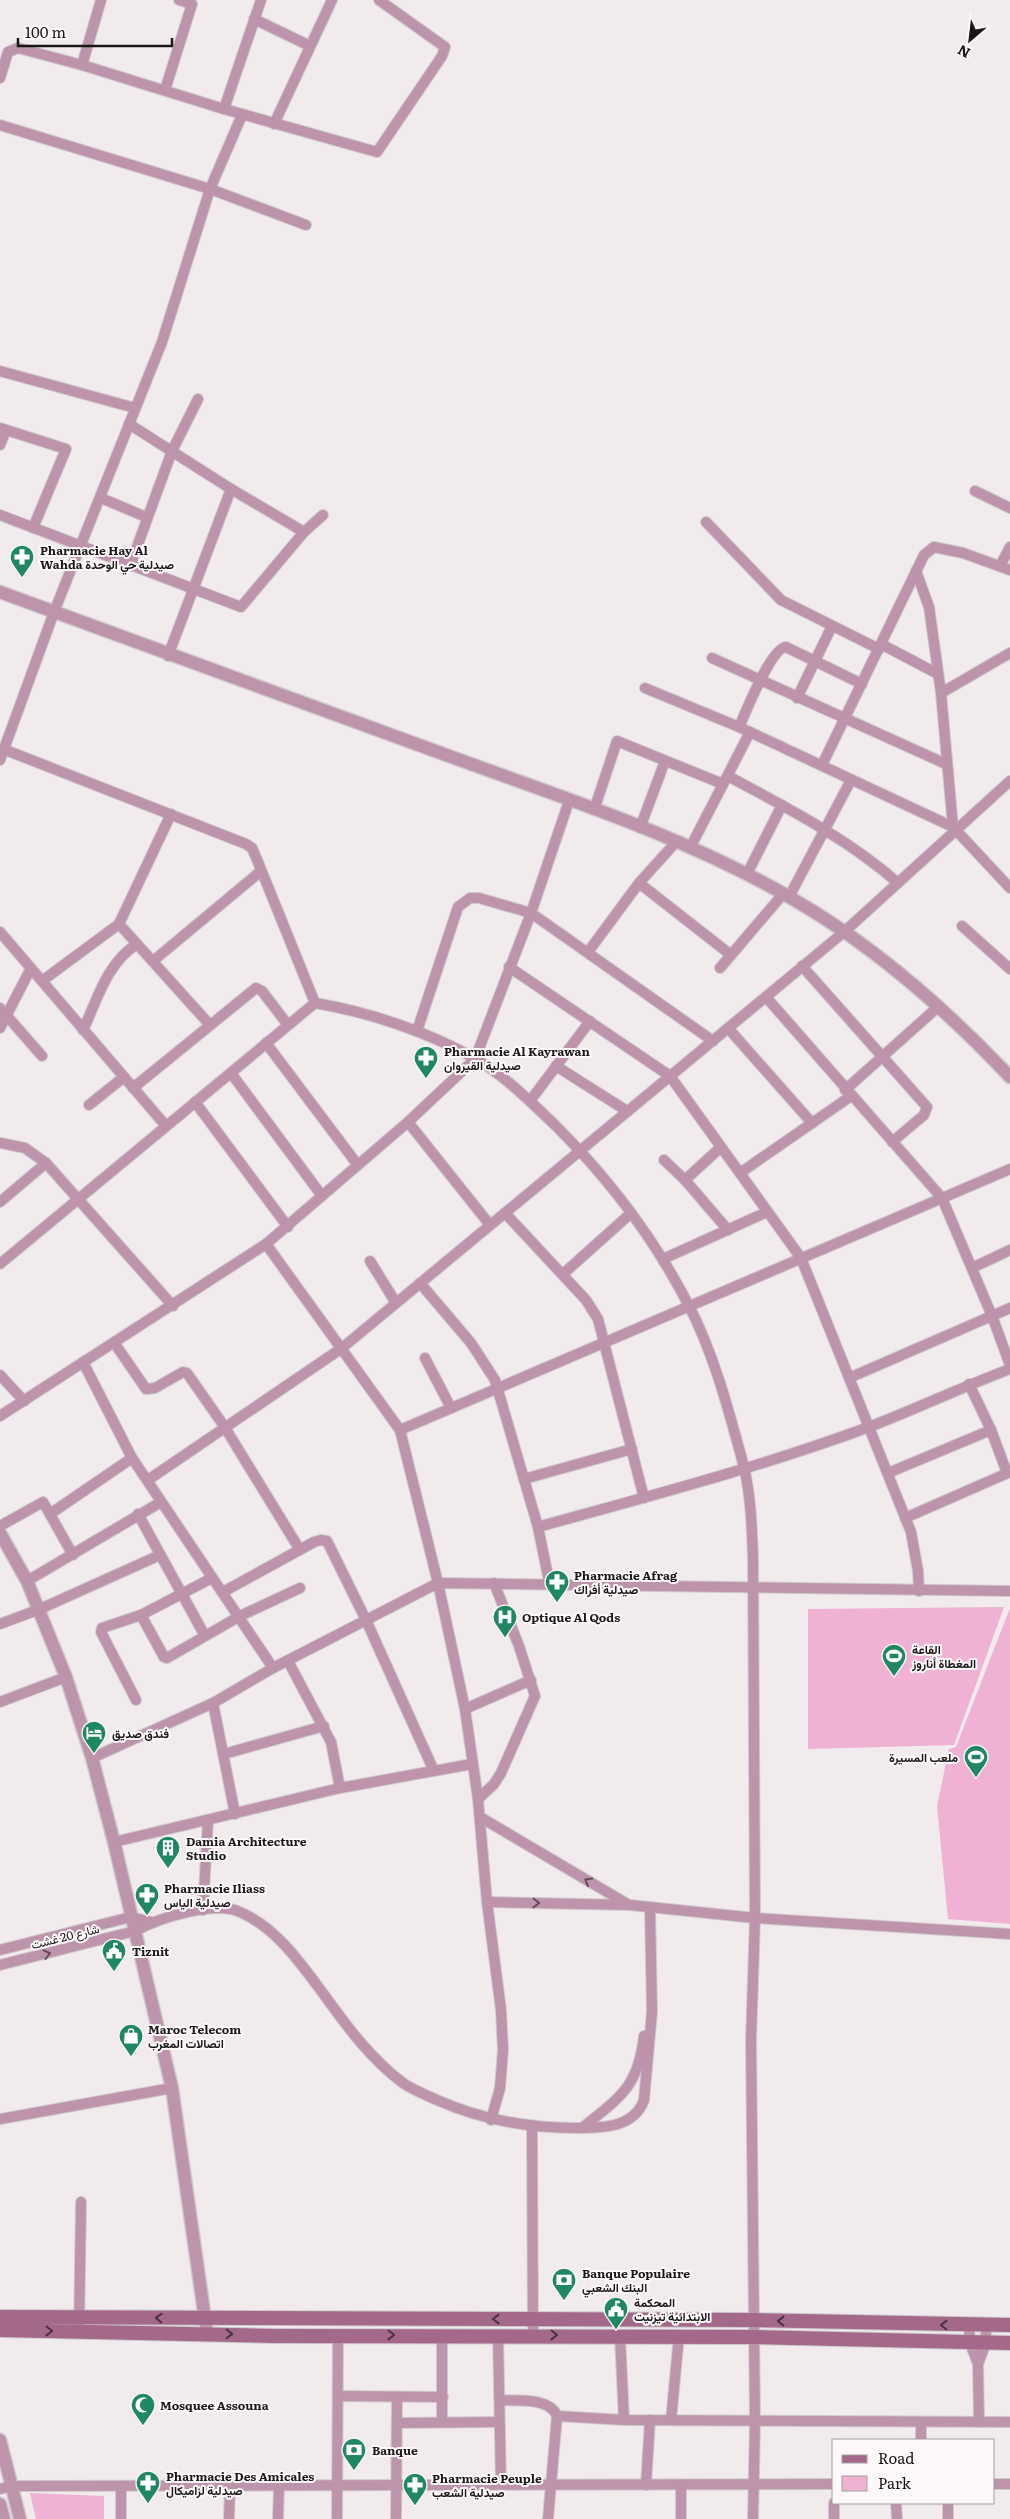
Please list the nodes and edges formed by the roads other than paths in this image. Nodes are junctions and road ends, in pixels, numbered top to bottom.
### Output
1 (100, 0) edge
2 (179, 0) edge
3 (261, 0) edge
4 (332, 0) edge
5 (379, 0) edge
6 (192, 2) edge
7 (254, 19) junction
8 (0, 45) edge
9 (310, 46) junction
10 (11, 49) junction
11 (82, 65) junction
12 (0, 78) edge
13 (164, 90) junction
14 (224, 110) junction
15 (242, 115) junction
16 (274, 124) junction
17 (0, 126) edge
18 (210, 189) junction
19 (306, 226) dead end
20 (0, 371) edge
21 (198, 399) dead end
22 (135, 408) junction
23 (129, 424) junction
24 (3, 429) edge
25 (0, 445) edge
26 (172, 451) junction
27 (231, 489) junction
28 (975, 491) dead end
29 (101, 498) junction
30 (1010, 508) edge
31 (0, 515) edge
32 (323, 515) dead end
33 (146, 517) junction
34 (706, 522) dead end
35 (32, 528) junction
36 (304, 532) junction
37 (82, 546) junction
38 (1010, 547) edge
39 (130, 566) junction
40 (1005, 568) edge
41 (916, 571) junction
42 (193, 590) junction
43 (0, 592) edge
44 (54, 612) junction
45 (832, 626) junction
46 (880, 647) junction
47 (1010, 653) edge
48 (168, 656) junction
49 (712, 658) dead end
50 (815, 661) junction
51 (938, 674) junction
52 (761, 680) junction
53 (862, 684) junction
54 (645, 688) dead end
55 (941, 693) junction
56 (798, 698) junction
57 (844, 720) junction
58 (739, 727) junction
59 (750, 732) junction
60 (4, 749) junction
61 (0, 760) edge
62 (665, 761) junction
63 (946, 764) junction
64 (822, 765) junction
65 (725, 780) junction
66 (850, 780) junction
67 (1010, 781) edge
68 (569, 800) junction
69 (782, 806) junction
70 (594, 810) junction
71 (171, 814) junction
72 (640, 828) junction
73 (954, 828) junction
74 (824, 830) junction
75 (676, 842) junction
76 (690, 848) junction
77 (261, 871) junction
78 (747, 874) junction
79 (639, 883) junction
80 (898, 883) junction
81 (1010, 888) edge
82 (786, 895) junction
83 (531, 913) junction
84 (119, 924) junction
85 (962, 926) dead end
86 (0, 932) edge
87 (844, 932) junction
88 (137, 944) junction
89 (588, 952) junction
90 (731, 956) junction
91 (153, 961) junction
92 (802, 966) junction
93 (509, 967) junction
94 (31, 968) junction
95 (720, 968) dead end
96 (1010, 969) edge
97 (42, 981) junction
98 (766, 997) junction
99 (315, 1003) junction
100 (939, 1006) junction
101 (3, 1012) edge
102 (590, 1021) junction
103 (210, 1025) junction
104 (288, 1025) junction
105 (0, 1028) edge
106 (728, 1028) junction
107 (83, 1030) junction
108 (417, 1031) junction
109 (713, 1041) junction
110 (266, 1043) junction
111 (42, 1056) dead end
112 (884, 1057) junction
113 (475, 1058) junction
114 (556, 1066) junction
115 (231, 1073) junction
116 (670, 1076) junction
117 (124, 1077) junction
118 (1010, 1077) edge
119 (133, 1088) junction
120 (848, 1093) junction
121 (530, 1101) junction
122 (195, 1102) junction
123 (89, 1106) dead end
124 (627, 1112) junction
125 (408, 1122) junction
126 (812, 1123) junction
127 (166, 1126) junction
128 (892, 1142) junction
129 (0, 1143) edge
130 (721, 1147) junction
131 (580, 1150) junction
132 (664, 1160) dead end
133 (46, 1163) junction
134 (357, 1164) junction
135 (1010, 1169) edge
136 (740, 1174) junction
137 (685, 1180) junction
138 (322, 1196) junction
139 (2, 1197) edge
140 (79, 1198) junction
141 (942, 1198) junction
142 (767, 1212) junction
143 (505, 1213) junction
144 (630, 1214) junction
145 (490, 1225) junction
146 (288, 1227) junction
147 (728, 1230) junction
148 (266, 1244) junction
149 (1010, 1250) edge
150 (800, 1258) junction
151 (663, 1259) junction
152 (370, 1261) dead end
153 (0, 1264) edge
154 (972, 1268) junction
155 (562, 1274) junction
156 (420, 1283) junction
157 (396, 1303) junction
158 (173, 1306) junction
159 (689, 1306) junction
160 (1010, 1308) edge
161 (992, 1316) junction
162 (605, 1342) junction
163 (115, 1344) junction
164 (342, 1348) junction
165 (425, 1358) dead end
166 (83, 1362) junction
167 (1010, 1365) edge
168 (1010, 1370) edge
169 (0, 1375) edge
170 (849, 1378) junction
171 (969, 1384) junction
172 (498, 1388) junction
173 (24, 1401) junction
174 (451, 1408) junction
175 (0, 1416) edge
176 (224, 1426) junction
177 (870, 1426) junction
178 (400, 1430) junction
179 (991, 1430) junction
180 (632, 1449) junction
181 (132, 1458) junction
182 (744, 1469) junction
183 (888, 1473) junction
184 (1008, 1473) edge
185 (524, 1479) junction
186 (148, 1480) junction
187 (644, 1498) junction
188 (161, 1502) junction
189 (50, 1514) junction
190 (138, 1514) junction
191 (905, 1518) junction
192 (0, 1526) edge
193 (538, 1527) junction
194 (0, 1533) edge
195 (300, 1550) junction
196 (73, 1555) junction
197 (160, 1555) junction
198 (212, 1578) junction
199 (27, 1581) junction
200 (438, 1583) junction
201 (494, 1583) junction
202 (550, 1586) junction
203 (300, 1588) dead end
204 (753, 1588) junction
205 (918, 1591) junction
206 (1010, 1591) edge
207 (223, 1592) junction
208 (182, 1595) junction
209 (40, 1609) junction
210 (141, 1615) junction
211 (240, 1616) junction
212 (366, 1620) junction
213 (0, 1624) edge
214 (205, 1636) junction
215 (288, 1661) junction
216 (273, 1668) junction
217 (66, 1676) junction
218 (531, 1680) junction
219 (136, 1700) dead end
220 (0, 1702) edge
221 (213, 1703) junction
222 (465, 1709) junction
223 (324, 1726) junction
224 (224, 1754) junction
225 (92, 1758) junction
226 (472, 1764) junction
227 (434, 1771) junction
228 (340, 1788) junction
229 (478, 1799) junction
230 (235, 1814) junction
231 (480, 1818) junction
232 (208, 1820) junction
233 (114, 1842) junction
234 (487, 1902) junction
235 (630, 1905) junction
236 (650, 1909) junction
237 (204, 1910) junction
238 (131, 1917) junction
239 (755, 1918) junction
240 (152, 1922) junction
241 (135, 1931) junction
242 (1010, 1934) edge
243 (0, 1950) edge
244 (0, 1966) edge
245 (642, 2074) junction
246 (172, 2088) junction
247 (0, 2119) edge
248 (491, 2120) junction
249 (532, 2127) junction
250 (582, 2128) junction
251 (81, 2202) dead end
252 (79, 2316) junction
253 (0, 2317) edge
254 (316, 2319) junction
255 (532, 2319) junction
256 (368, 2320) junction
257 (753, 2320) junction
258 (969, 2325) junction
259 (986, 2325) junction
260 (1010, 2325) edge
261 (206, 2326) junction
262 (0, 2330) edge
263 (79, 2332) junction
264 (316, 2335) junction
265 (338, 2335) junction
266 (368, 2335) junction
267 (498, 2335) junction
268 (533, 2335) junction
269 (442, 2336) junction
270 (620, 2336) junction
271 (678, 2336) junction
272 (753, 2337) junction
273 (970, 2343) junction
274 (986, 2343) junction
275 (1010, 2343) edge
276 (978, 2364) junction
277 (338, 2396) junction
278 (397, 2397) junction
279 (443, 2397) junction
280 (500, 2400) junction
281 (557, 2416) junction
282 (624, 2420) junction
283 (650, 2420) junction
284 (671, 2420) junction
285 (755, 2421) junction
286 (442, 2422) junction
287 (499, 2422) junction
288 (921, 2422) junction
289 (979, 2422) junction
290 (1010, 2422) edge
291 (398, 2423) junction
292 (921, 2439) edge
293 (0, 2440) edge
294 (754, 2484) junction
295 (832, 2484) edge
296 (995, 2484) edge
297 (1010, 2484) edge
298 (501, 2485) junction
299 (551, 2485) junction
300 (646, 2485) junction
301 (681, 2485) junction
302 (121, 2486) junction
303 (230, 2486) junction
304 (279, 2486) junction
305 (337, 2486) junction
306 (396, 2486) junction
307 (6, 2488) edge
308 (0, 2504) edge
309 (834, 2504) edge
310 (896, 2504) edge
311 (948, 2504) edge
312 (4, 2519) edge
313 (20, 2519) edge
314 (121, 2519) edge
315 (229, 2519) edge
316 (278, 2519) edge
317 (337, 2519) edge
318 (396, 2519) edge
319 (548, 2519) edge
320 (681, 2519) edge
321 (753, 2519) edge
322 (834, 2519) edge
323 (896, 2519) edge
324 (948, 2519) edge

1 - 11 street
2 - 6 street
3 - 7 street
4 - 9 street
5 - 16 street
6 - 13 street
7 - 9 street
7 - 14 street
8 - 10 street
9 - 16 street
10 - 11 street
10 - 12 street
11 - 13 street
13 - 14 street
14 - 15 street
15 - 16 street
15 - 18 street
17 - 18 street
18 - 19 street
18 - 22 street
20 - 22 street
21 - 26 street
22 - 23 street
23 - 26 street
23 - 29 street
24 - 25 street
24 - 35 street
26 - 27 street
26 - 33 street
27 - 36 street
27 - 42 street
28 - 30 street
29 - 33 street
29 - 37 street
31 - 35 street
32 - 36 street
33 - 39 street
34 - 45 street
35 - 37 street
36 - 42 street
37 - 39 street
37 - 44 street
38 - 40 street
39 - 42 street
40 - 41 street
41 - 46 street
41 - 51 street
42 - 48 street
43 - 44 street
44 - 48 street
44 - 60 street
45 - 46 street
45 - 50 street
46 - 51 street
46 - 53 street
47 - 55 street
48 - 68 street
49 - 52 street
50 - 52 street
50 - 53 street
50 - 56 street
51 - 55 street
52 - 56 street
52 - 58 street
53 - 57 street
54 - 58 street
55 - 63 street
56 - 57 street
57 - 63 street
57 - 64 street
58 - 59 street
59 - 64 street
59 - 65 street
60 - 61 street
60 - 71 street
62 - 65 street
62 - 70 street
62 - 72 street
63 - 73 street
64 - 66 street
65 - 69 street
65 - 76 street
66 - 73 street
66 - 74 street
67 - 73 street
68 - 70 street
68 - 83 street
69 - 74 street
69 - 78 street
70 - 72 street
71 - 77 street
71 - 84 street
72 - 75 street
73 - 80 street
73 - 81 street
74 - 80 street
74 - 82 street
75 - 76 street
75 - 79 street
76 - 78 street
77 - 91 street
77 - 99 street
78 - 82 street
79 - 89 street
79 - 90 street
80 - 87 street
82 - 87 street
82 - 90 street
83 - 89 street
83 - 93 street
83 - 108 street
84 - 88 street
84 - 97 street
85 - 96 street
86 - 94 street
87 - 92 street
87 - 100 street
88 - 91 street
88 - 107 street
89 - 109 street
90 - 95 street
91 - 103 street
92 - 98 street
92 - 112 street
93 - 102 street
93 - 113 street
94 - 97 street
94 - 101 street
97 - 107 street
98 - 106 street
98 - 120 street
99 - 104 street
99 - 108 street
100 - 112 street
100 - 118 street
101 - 105 street
101 - 111 street
102 - 114 street
102 - 116 street
103 - 104 street
103 - 119 street
104 - 110 street
106 - 109 street
106 - 126 street
107 - 117 street
108 - 113 street
109 - 116 street
110 - 115 street
110 - 134 street
112 - 120 street
112 - 128 street
113 - 121 street
113 - 125 street
114 - 121 street
114 - 124 street
115 - 122 street
115 - 138 street
116 - 124 street
116 - 130 street
117 - 119 street
117 - 123 street
119 - 127 street
120 - 126 street
120 - 128 street
121 - 131 street
122 - 127 street
122 - 146 street
124 - 131 street
125 - 134 street
125 - 145 street
126 - 136 street
127 - 140 street
128 - 141 street
129 - 133 street
130 - 136 street
130 - 137 street
131 - 143 street
131 - 144 street
132 - 137 street
133 - 139 street
133 - 140 street
134 - 138 street
135 - 141 street
136 - 142 street
137 - 147 street
138 - 146 street
140 - 153 street
140 - 158 street
141 - 150 street
141 - 154 street
142 - 147 street
142 - 150 street
143 - 145 street
143 - 155 street
144 - 151 street
144 - 155 street
145 - 156 street
146 - 148 street
147 - 151 street
148 - 158 street
148 - 164 street
149 - 154 street
150 - 159 street
150 - 170 street
151 - 159 street
152 - 157 street
154 - 161 street
155 - 162 street
156 - 157 street
156 - 172 street
157 - 164 street
158 - 163 street
159 - 162 street
159 - 182 street
160 - 161 street
161 - 167 street
161 - 170 street
162 - 172 street
162 - 180 street
163 - 166 street
163 - 176 street
164 - 176 street
164 - 178 street
165 - 174 street
166 - 173 street
166 - 181 street
168 - 171 street
169 - 173 street
170 - 177 street
171 - 177 street
171 - 179 street
172 - 174 street
172 - 185 street
173 - 175 street
174 - 178 street
176 - 186 street
176 - 195 street
177 - 182 street
177 - 183 street
178 - 200 street
179 - 183 street
179 - 184 street
180 - 185 street
180 - 187 street
181 - 186 street
181 - 189 street
182 - 187 street
182 - 204 street
183 - 191 street
184 - 191 street
185 - 193 street
186 - 188 street
187 - 193 street
188 - 190 street
188 - 198 street
189 - 192 street
189 - 196 street
190 - 196 street
190 - 197 street
191 - 205 street
193 - 202 street
194 - 199 street
195 - 207 street
195 - 212 street
196 - 199 street
197 - 208 street
197 - 209 street
198 - 207 street
198 - 208 street
199 - 209 street
200 - 201 street
200 - 212 street
200 - 222 street
201 - 202 street
201 - 218 street
202 - 204 street
203 - 211 street
204 - 205 street
204 - 239 street
205 - 206 street
207 - 211 street
208 - 210 street
208 - 214 street
209 - 213 street
209 - 217 street
210 - 214 street
210 - 219 street
211 - 214 street
211 - 216 street
212 - 215 street
212 - 227 street
215 - 216 street
215 - 223 street
216 - 221 street
217 - 220 street
217 - 225 street
218 - 222 street
218 - 229 street
221 - 224 street
221 - 225 street
222 - 226 street
223 - 224 street
223 - 228 street
224 - 230 street
225 - 233 street
226 - 227 street
226 - 229 street
227 - 228 street
228 - 230 street
229 - 231 street
230 - 232 street
231 - 234 street
235 -> 231 street
232 - 233 street
232 - 237 street
233 - 238 street
234 -> 235 street
234 - 248 street
235 - 236 street
236 - 239 street
236 - 245 street
237 - 240 street
237 - 248 street
238 - 240 street
238 - 241 street
238 - 243 street
239 - 242 street
239 - 257 street
240 - 241 street, شارع 20 غشت
244 -> 241 street, شارع 20 غشت
241 - 246 street
245 - 250 street
245 - 250 street
246 - 247 street
246 - 261 street
248 - 249 street
249 - 250 street
249 - 255 street
251 - 252 street
252 - 253 main road
261 -> 252 main road
252 - 263 street
254 - 256 main road
254 - 261 main road
254 - 264 main road
255 -> 256 main road
255 - 257 main road
255 - 268 street
256 - 266 main road
258 -> 257 main road
257 - 272 street
258 - 259 main road
258 - 273 street
259 - 260 main road
259 - 274 street
261 - 263 main road
261 -> 264 main road
262 -> 263 main road
264 - 265 main road
265 - 266 main road
265 - 277 street
266 -> 269 main road
267 - 268 main road
267 - 269 main road
267 - 280 street
268 -> 270 main road
269 - 279 street
270 - 271 main road
270 - 282 street
271 - 272 main road
271 - 284 street
272 - 273 main road
272 - 285 street
273 - 274 main road
273 - 276 street
274 - 275 main road
274 - 276 street
276 - 289 street
277 - 278 street
277 - 305 street
278 - 279 street
278 - 291 street
279 - 286 street
280 - 281 street
280 - 287 street
281 - 282 street
281 - 299 street
282 - 283 street
283 - 284 street
283 - 300 street
284 - 285 street
285 - 288 street
285 - 294 street
286 - 287 street
286 - 291 street
287 - 298 street
288 - 289 street
288 - 292 street
289 - 290 street
291 - 306 street
293 - 307 street
294 - 295 street
294 - 301 street
294 - 321 street
296 - 297 street
298 - 299 street
298 - 306 street
299 - 300 street
299 - 319 street
300 - 301 street
301 - 320 street
302 - 303 street
302 - 307 street
302 - 314 street
303 - 304 street
303 - 315 street
304 - 305 street
304 - 316 street
305 - 306 street
305 - 317 street
306 - 318 street
307 - 313 street
308 - 312 street
309 - 322 street
310 - 323 street
311 - 324 street

